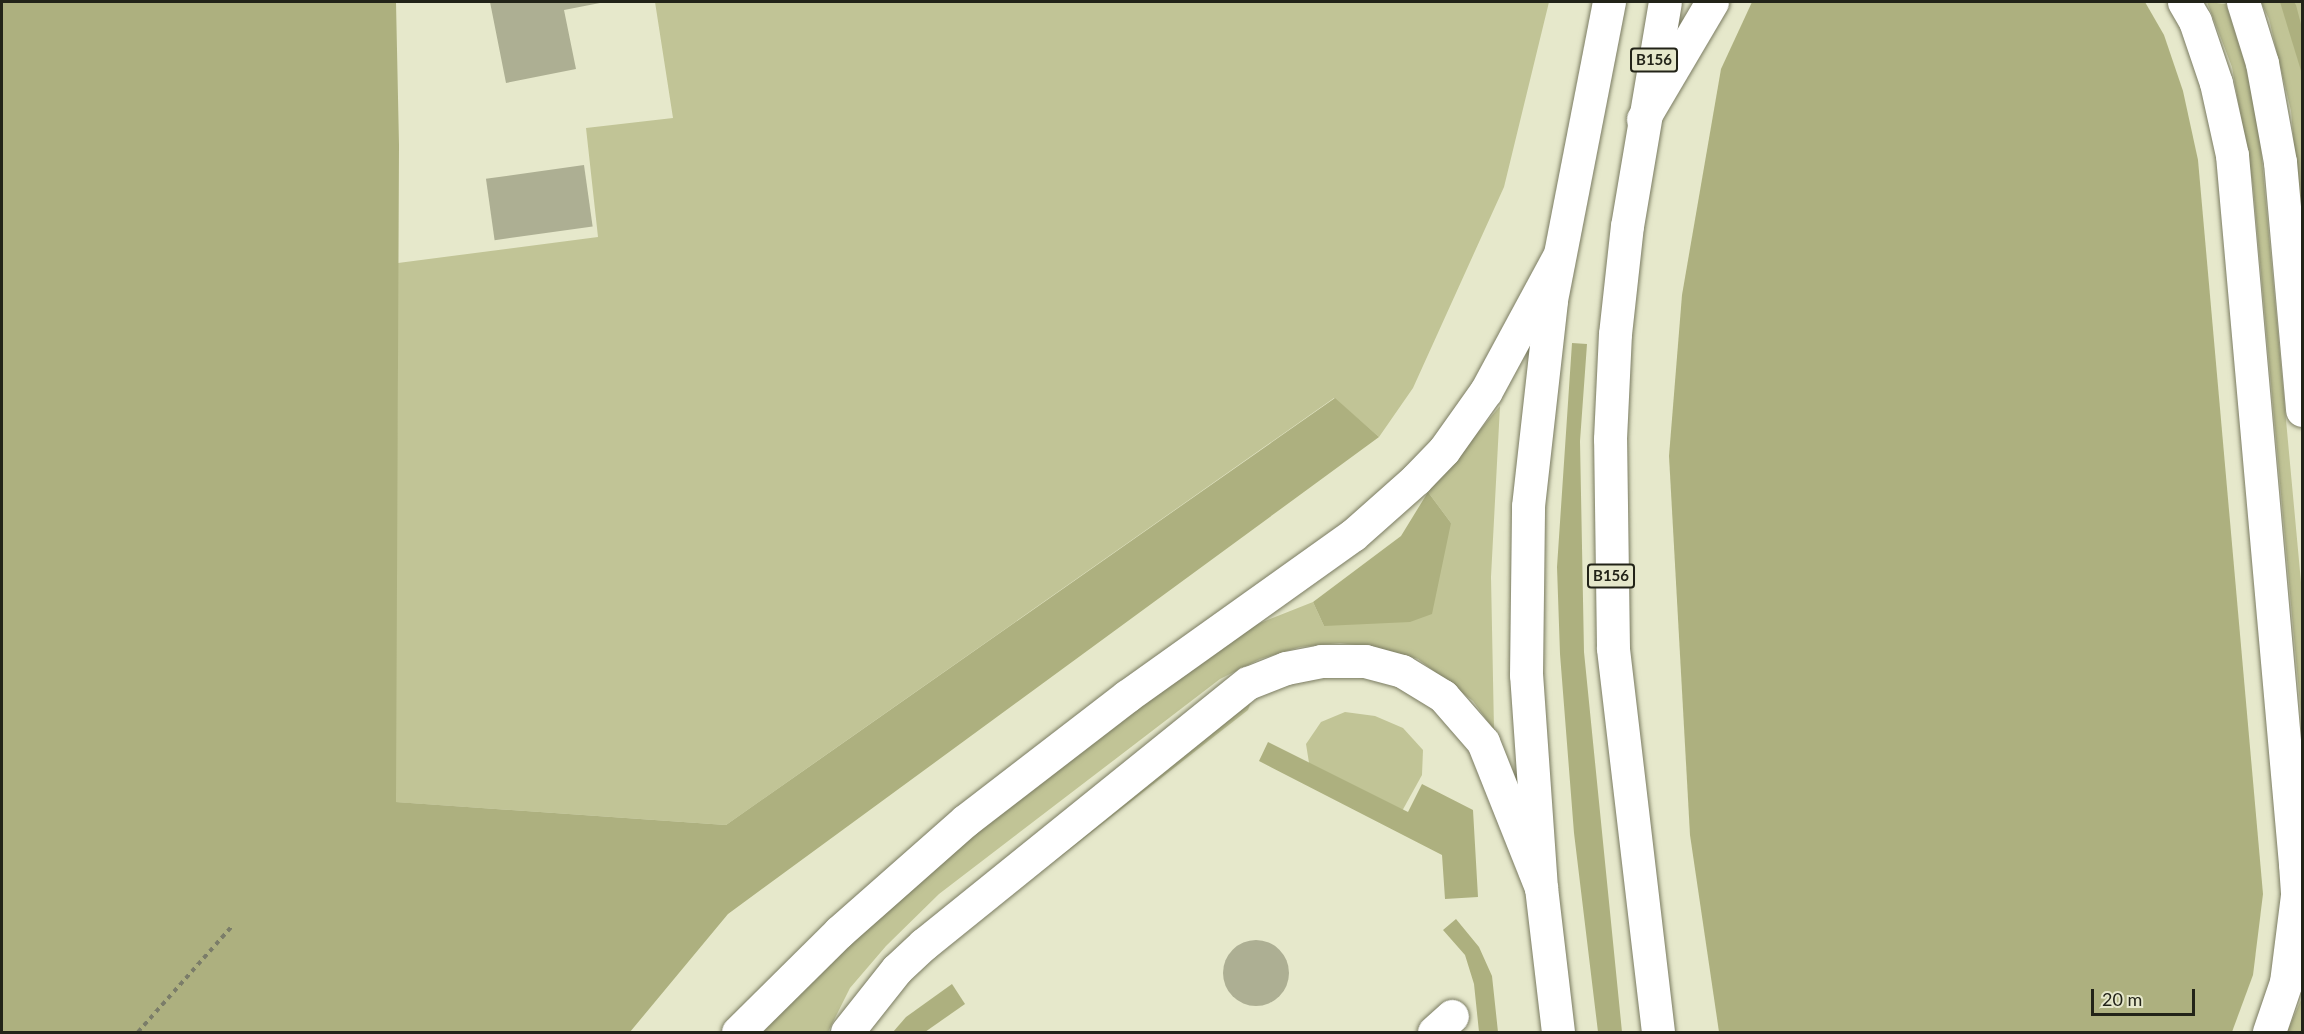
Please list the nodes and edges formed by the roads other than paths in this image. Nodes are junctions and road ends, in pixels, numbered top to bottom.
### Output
1 (1609, 2) edge
2 (1665, 2) edge
3 (1712, 2) edge
4 (2184, 2) edge
5 (2243, 2) edge
6 (1643, 119) junction
7 (1558, 258) junction
8 (2302, 410) edge
9 (1541, 888) junction
10 (738, 1032) edge
11 (847, 1032) edge
12 (1558, 1032) edge
13 (1658, 1032) edge
14 (2269, 1032) edge

1 - 7 main road
2 - 6 main road, B156
3 - 6 main road
4 - 14 main road
5 - 8 main road
6 - 13 main road, B156
7 - 9 main road
7 - 10 main road
9 - 11 main road
9 - 12 main road

